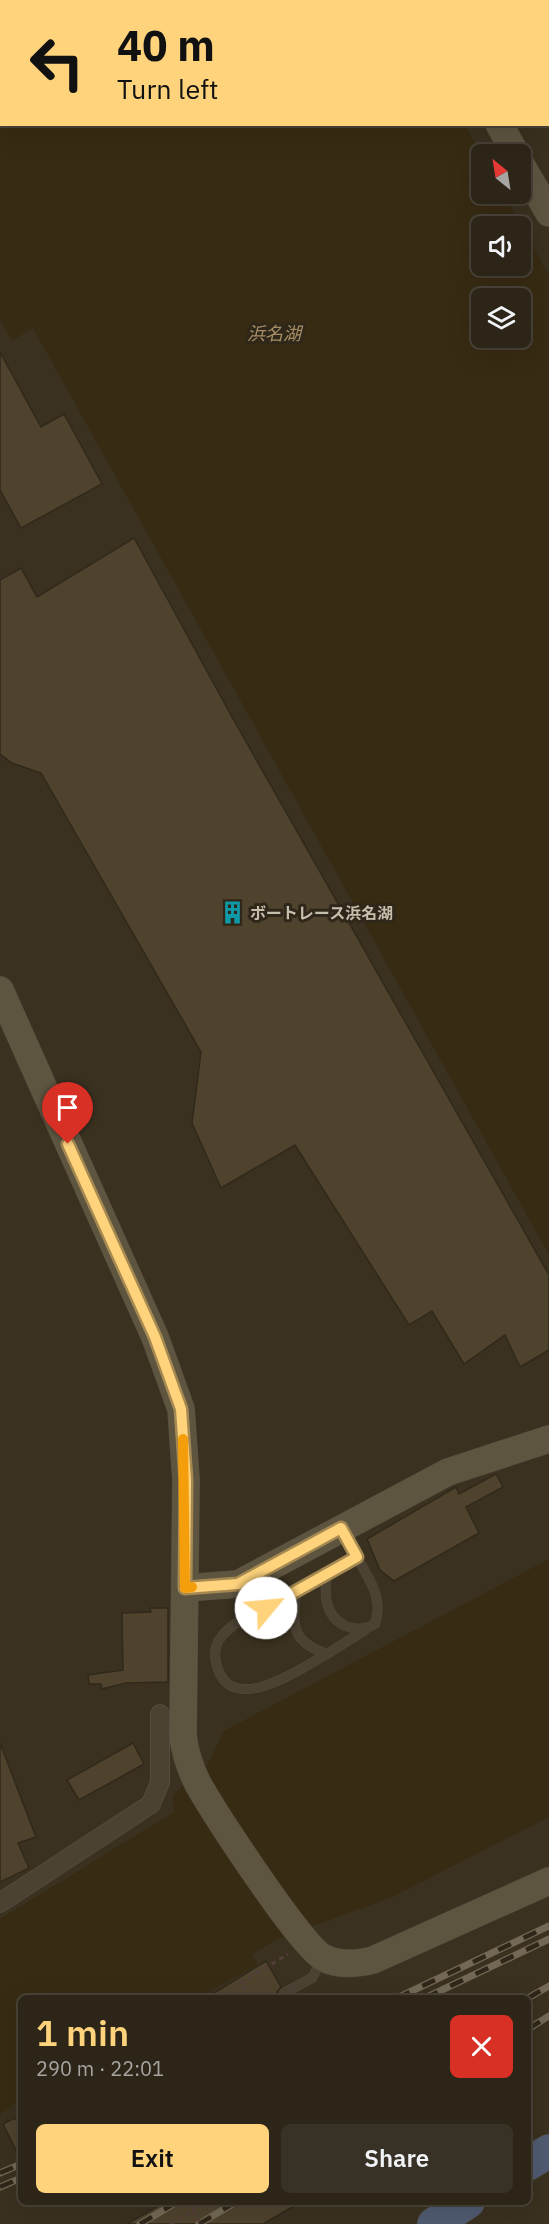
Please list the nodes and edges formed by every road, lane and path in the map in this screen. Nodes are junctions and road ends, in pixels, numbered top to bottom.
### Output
1 (500, 126) edge
2 (510, 144) edge
3 (531, 182) edge
4 (549, 213) edge
5 (0, 990) edge
6 (549, 1439) edge
7 (341, 1528) junction
8 (357, 1557) junction
9 (326, 1575) junction
10 (185, 1588) junction
11 (296, 1592) junction
12 (366, 1630) junction
13 (327, 1654) junction
14 (160, 1714) dead end
15 (549, 1881) edge
16 (0, 1903) edge
17 (296, 1941) junction
18 (323, 1958) junction
19 (284, 1993) dead end
20 (249, 1995) edge
21 (549, 2151) edge
22 (531, 2162) edge
23 (191, 2205) edge
24 (198, 2205) edge
25 (463, 2205) edge
26 (193, 2209) junction
27 (170, 2224) edge
28 (201, 2224) edge
29 (434, 2224) edge

1 - 2 street
3 - 4 street
5 - 10 street
6 - 7 street
7 - 8 lane
7 - 10 street
8 - 9 lane
8 - 12 lane
9 - 11 lane
9 - 12 lane
10 - 17 street
11 - 13 lane
11 - 13 lane
12 - 13 lane
14 - 16 street
15 - 18 street
17 - 18 street
17 - 20 path
18 - 19 lane
21 - 22 highway
23 - 26 path, bridge
24 - 26 path
25 - 29 highway
26 - 27 path
26 - 28 path, bridge

